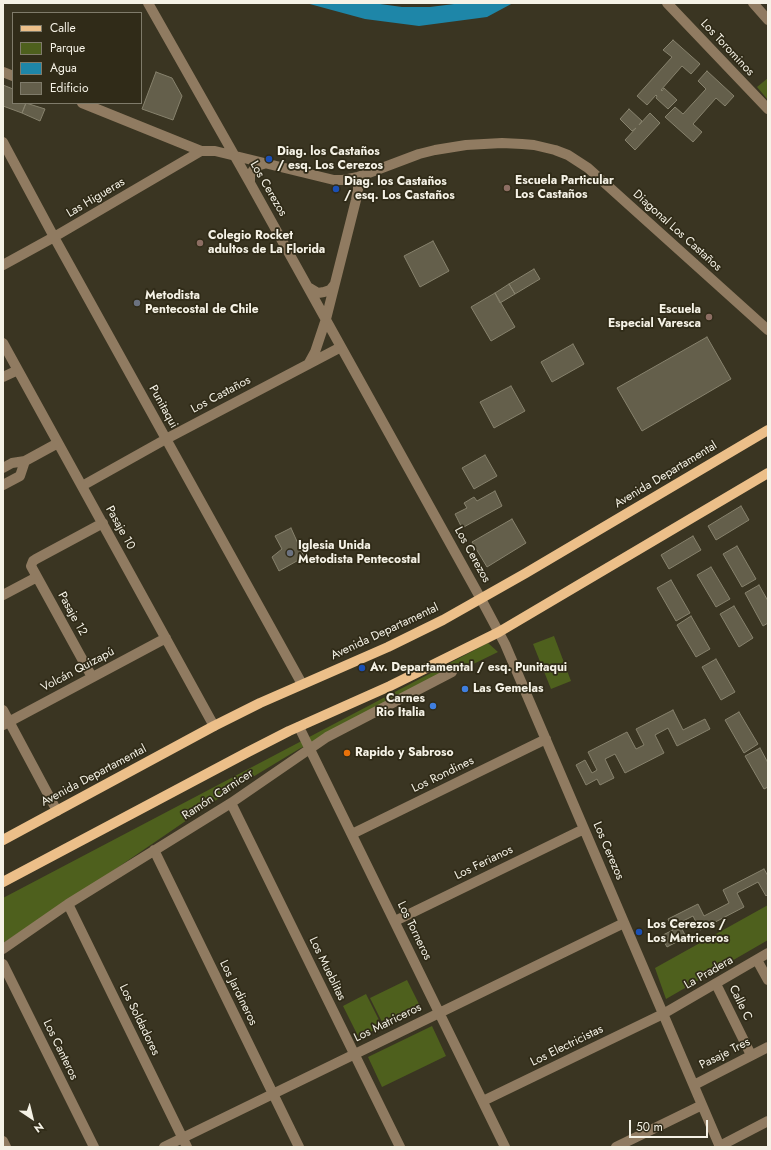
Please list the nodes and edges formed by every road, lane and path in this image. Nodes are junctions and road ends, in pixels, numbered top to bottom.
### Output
1 (148, 3) edge
2 (667, 3) edge
3 (752, 3) edge
4 (768, 20) edge
5 (84, 104) edge
6 (768, 110) edge
7 (3, 142) edge
8 (201, 151) junction
9 (234, 156) junction
10 (267, 163) junction
11 (358, 177) junction
12 (250, 183) junction
13 (54, 237) junction
14 (3, 265) edge
15 (334, 285) junction
16 (307, 286) junction
17 (326, 319) junction
18 (768, 330) edge
19 (3, 343) edge
20 (341, 347) junction
21 (309, 363) junction
22 (18, 370) junction
23 (3, 377) edge
24 (768, 430) edge
25 (166, 439) junction
26 (58, 443) junction
27 (25, 461) junction
28 (3, 468) edge
29 (768, 472) edge
30 (3, 485) edge
31 (82, 486) junction
32 (102, 524) junction
33 (37, 577) junction
34 (3, 595) edge
35 (481, 598) junction
36 (499, 632) junction
37 (166, 638) junction
38 (452, 672) dead end
39 (92, 677) junction
40 (302, 684) junction
41 (3, 710) edge
42 (6, 723) edge
43 (214, 726) junction
44 (299, 726) junction
45 (546, 739) junction
46 (310, 749) junction
47 (231, 803) junction
48 (57, 811) junction
49 (584, 829) junction
50 (352, 834) junction
51 (3, 840) edge
52 (154, 850) junction
53 (3, 882) edge
54 (68, 904) junction
55 (395, 921) junction
56 (624, 923) junction
57 (3, 949) edge
58 (768, 954) edge
59 (757, 960) junction
60 (3, 964) edge
61 (768, 980) edge
62 (716, 984) junction
63 (440, 1012) junction
64 (663, 1014) junction
65 (768, 1047) edge
66 (354, 1054) junction
67 (751, 1055) junction
68 (694, 1085) junction
69 (273, 1094) junction
70 (483, 1101) junction
71 (702, 1105) junction
72 (768, 1121) edge
73 (3, 1141) edge
74 (185, 1142) edge
75 (720, 1146) edge
76 (6, 1147) edge
77 (94, 1147) edge
78 (164, 1147) edge
79 (299, 1147) edge
80 (400, 1147) edge
81 (505, 1147) edge
82 (616, 1147) edge

1 - 9 street, Los Cerezos
2 - 6 street, Los Torominos
3 - 4 street
5 - 8 street, Diagonal Los Castaños
7 - 13 street, Punitaqui
8 - 9 street, Diagonal Los Castaños
8 - 13 street, Las Higueras
9 - 10 street, Diagonal Los Castaños
9 - 12 street, Los Cerezos
10 - 11 street, Diagonal Los Castaños
10 - 12 street
11 - 15 street
11 - 18 street, Diagonal Los Castaños
12 - 16 street, Los Cerezos
13 - 14 street, Las Higueras
13 - 25 street, Punitaqui
15 - 16 street
15 - 17 street
16 - 17 street, Los Cerezos
17 - 20 street, Los Cerezos
17 - 21 street
19 - 22 street, Pasaje 10
20 - 21 street, Los Castaños
20 - 35 street, Los Cerezos
21 - 25 street, Los Castaños
22 - 23 street
22 - 26 street, Pasaje 10
24 - 35 main road, Avenida Departamental
25 - 31 street, Los Castaños
25 - 40 street, Punitaqui
26 - 27 street
26 - 31 street, Pasaje 10
27 - 28 street
27 - 30 street
29 - 36 main road
31 - 32 street, Pasaje 10
32 - 33 street, Pasaje 12
32 - 37 street, Pasaje 10
33 - 34 street
33 - 39 street, Pasaje 12
35 - 36 street, Los Cerezos
35 - 40 main road, Avenida Departamental
36 - 44 main road
36 - 45 street, Los Cerezos
37 - 39 street, Volcán Quizapú
37 - 43 street, Pasaje 10
38 - 46 street, Ramón Carnicer
39 - 42 street, Volcán Quizapú
40 - 43 main road, Avenida Departamental
41 - 42 street
42 - 48 street
43 - 48 main road, Avenida Departamental
44 - 46 street, Los Torneros
44 - 53 main road
45 - 49 street, Los Cerezos
45 - 50 street, Los Rondines
46 - 47 street, Ramón Carnicer
46 - 50 street, Los Torneros
47 - 52 street, Ramón Carnicer
47 - 66 street, Los Mueblitas
48 - 51 main road, Avenida Departamental
49 - 55 street, Los Ferianos
49 - 56 street, Los Cerezos
50 - 55 street, Los Torneros
52 - 54 street, Ramón Carnicer
52 - 69 street, Los Jardineros
54 - 57 street, Ramón Carnicer
54 - 74 street, Los Soldadores
55 - 63 street, Los Torneros
56 - 63 street, Los Matriceros
56 - 64 street, Los Cerezos
58 - 59 street, La Pradera
59 - 61 street
59 - 62 street, La Pradera
60 - 77 street, Los Canteros
62 - 64 street, La Pradera
62 - 67 street, Calle C
63 - 66 street, Los Matriceros
63 - 70 street, Los Torneros
64 - 68 street, Los Cerezos
64 - 70 street, Los Electricistas
65 - 67 street, Pasaje Tres
66 - 69 street, Los Matriceros
66 - 80 street, Los Mueblitas
67 - 68 street, Pasaje Tres
68 - 71 street, Los Cerezos
69 - 74 street, Los Matriceros
69 - 79 street, Los Jardineros
70 - 81 street, Los Torneros
71 - 75 street, Los Cerezos
71 - 82 street
72 - 75 street
73 - 76 street
74 - 78 street, Los Matriceros

